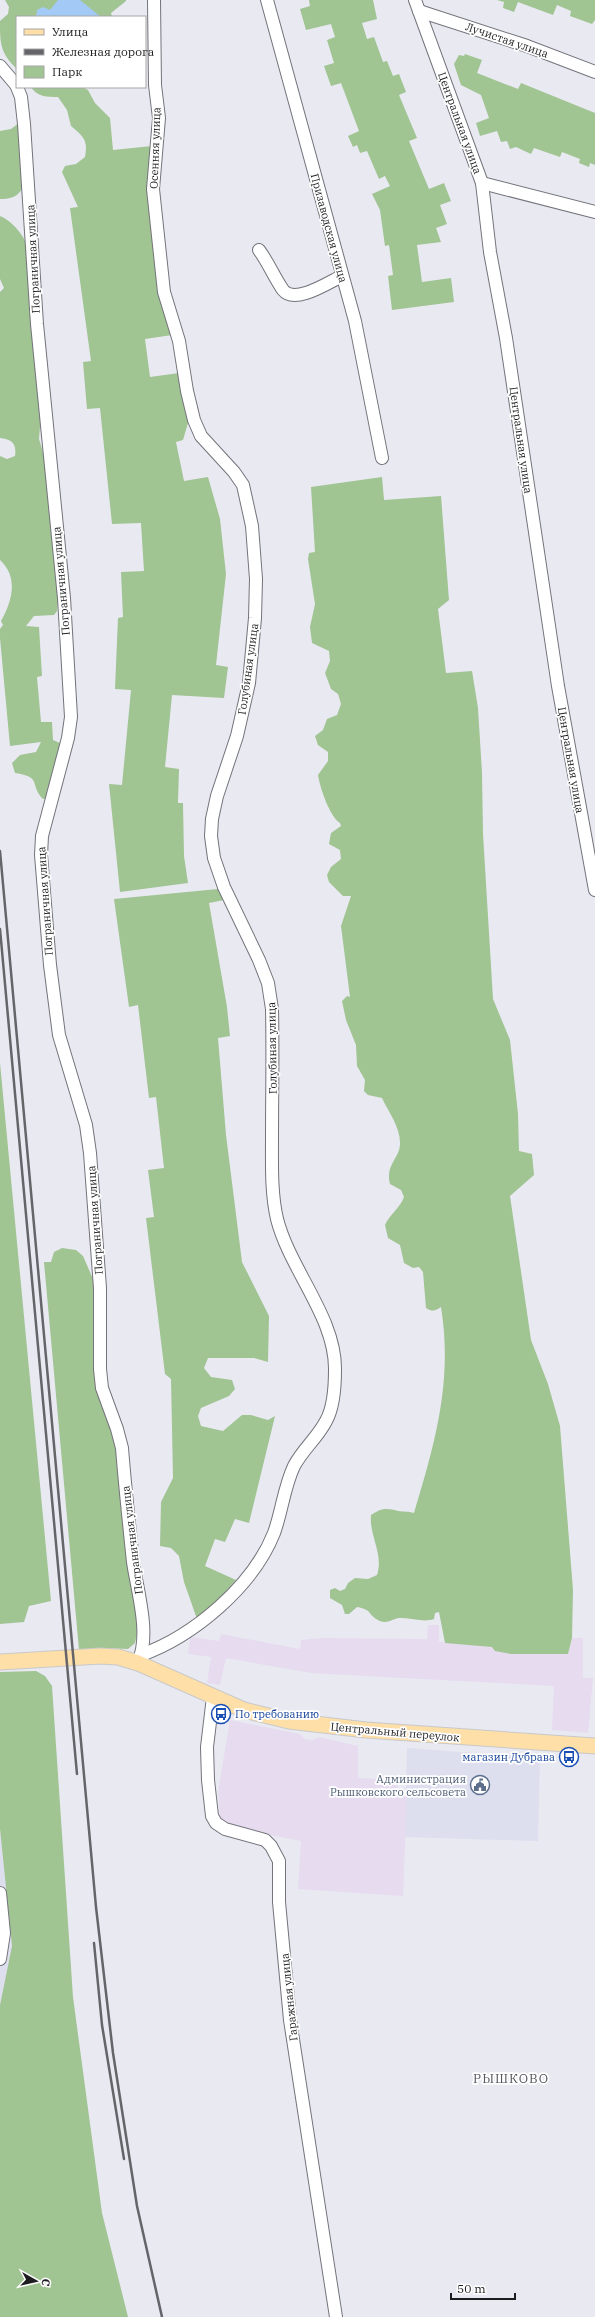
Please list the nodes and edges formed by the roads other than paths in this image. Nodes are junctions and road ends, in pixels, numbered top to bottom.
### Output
1 (154, 0) edge
2 (267, 0) edge
3 (417, 6) edge
4 (0, 66) edge
5 (595, 72) edge
6 (16, 86) edge
7 (17, 88) edge
8 (482, 183) junction
9 (595, 212) edge
10 (259, 250) dead end
11 (342, 276) junction
12 (179, 341) joint
13 (382, 458) dead end
14 (595, 890) edge
15 (140, 1659) junction
16 (0, 1662) edge
17 (213, 1697) junction
18 (593, 1745) edge
19 (0, 1893) edge
20 (0, 1959) edge
21 (336, 2317) edge

1 - 12 street, Осенняя улица
2 - 11 street, Призаводская улица
3 - 5 street, Лучистая улица
3 - 8 street, Центральная улица
4 - 6 street, Пограничная улица
7 - 15 street, Пограничная улица
8 - 9 street
8 - 14 street, Центральная улица
10 - 11 street
11 - 13 street, Призаводская улица
12 - 15 street, Голубиная улица
15 - 16 main road, Центральный переулок
15 - 17 main road, Центральный переулок
17 - 18 main road, Центральный переулок
17 - 21 street, Гаражная улица
19 - 20 street

